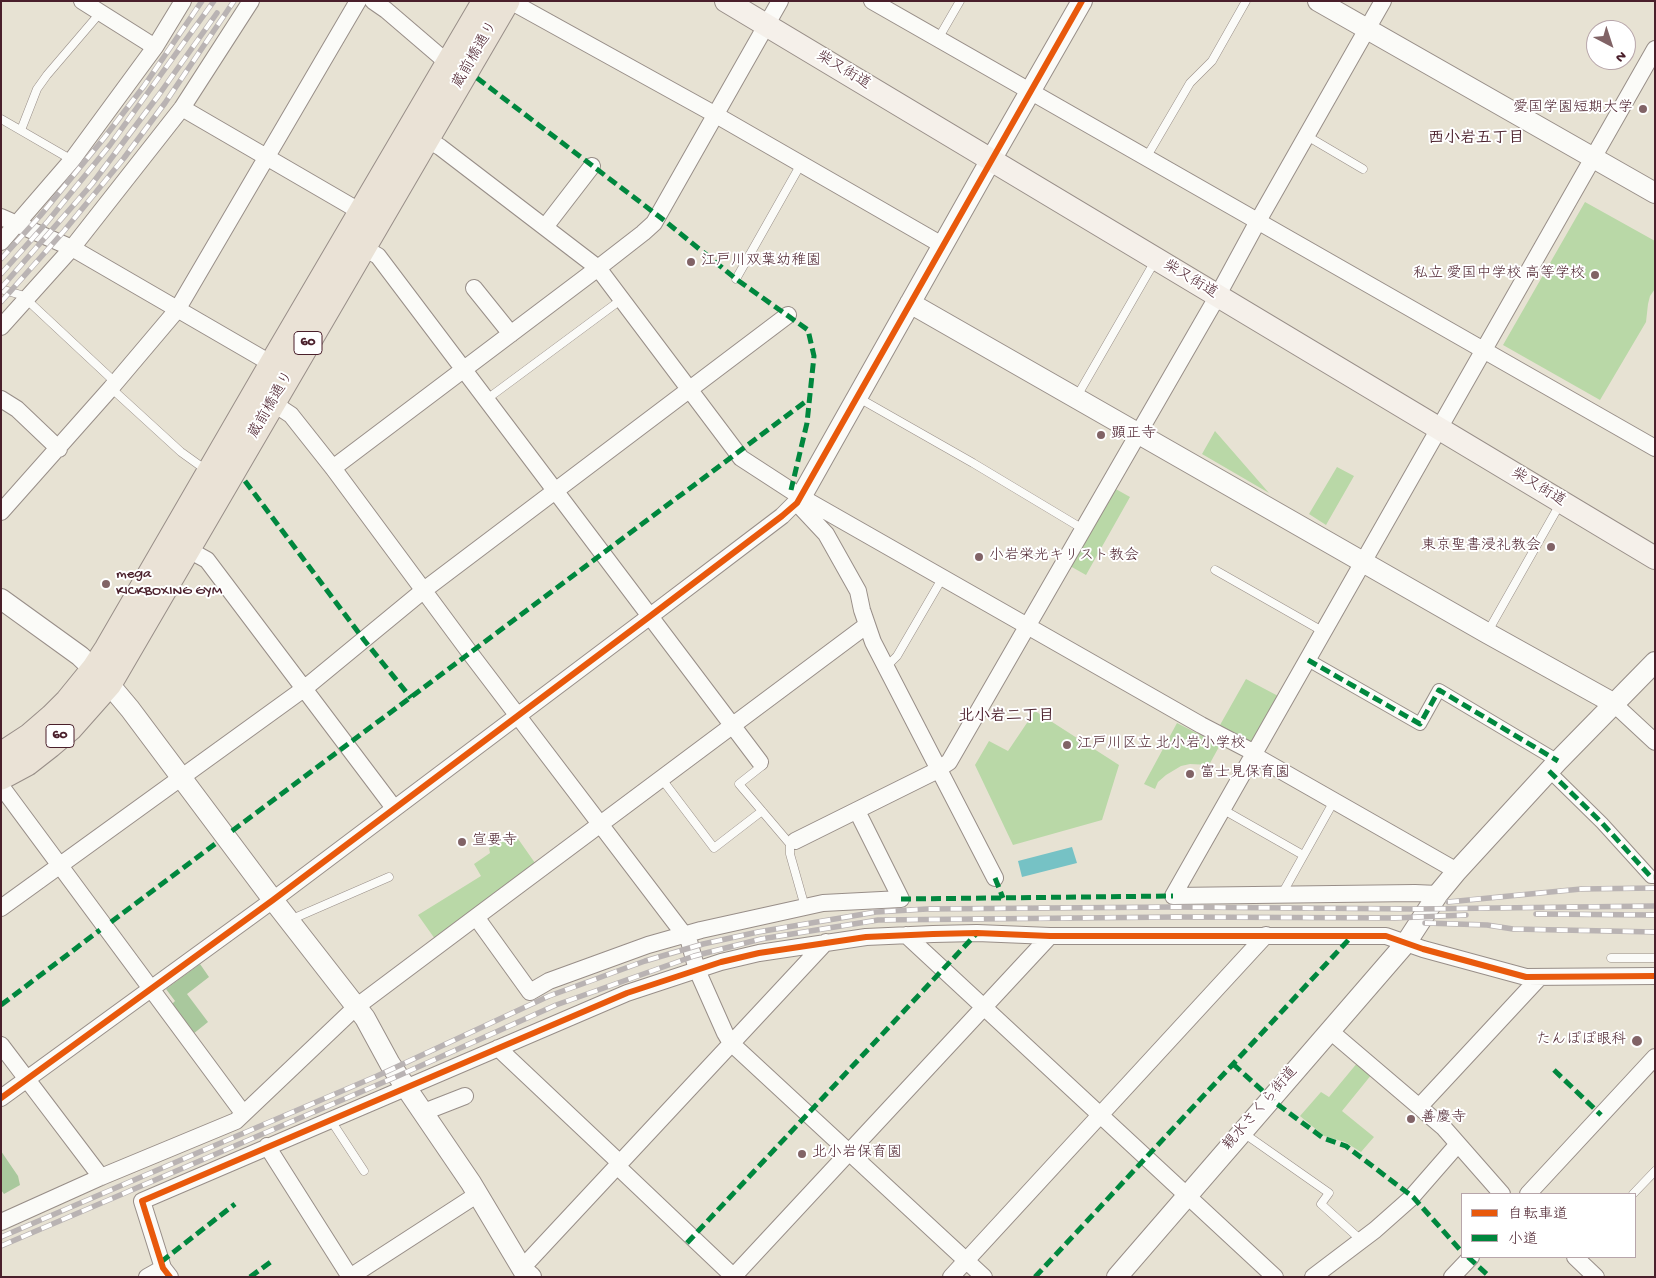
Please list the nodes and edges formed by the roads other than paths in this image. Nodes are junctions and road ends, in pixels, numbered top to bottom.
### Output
1 (82, 1) edge
2 (183, 1) edge
3 (251, 1) edge
4 (358, 1) edge
5 (373, 1) edge
6 (485, 1) edge
7 (509, 1) edge
8 (726, 1) edge
9 (780, 1) edge
10 (872, 1) edge
11 (960, 1) edge
12 (1082, 1) edge
13 (1246, 1) edge
14 (1318, 1) edge
15 (1384, 1) edge
16 (891, 6) edge
17 (100, 13) junction
18 (766, 26) junction
19 (1367, 29) junction
20 (938, 39) junction
21 (154, 47) junction
22 (1655, 49) edge
23 (449, 64) junction
24 (1031, 92) junction
25 (182, 108) junction
26 (716, 115) junction
27 (1, 119) edge
28 (21, 130) junction
29 (1307, 136) junction
30 (428, 140) junction
31 (266, 158) junction
32 (1146, 158) junction
33 (1593, 159) junction
34 (72, 160) junction
35 (991, 160) junction
36 (801, 164) junction
37 (592, 166) dead end
38 (1363, 168) dead end
39 (1655, 193) edge
40 (361, 212) junction
41 (1, 217) edge
42 (1258, 221) junction
43 (17, 224) junction
44 (545, 227) junction
45 (1, 242) edge
46 (942, 245) junction
47 (72, 248) junction
48 (364, 248) junction
49 (1156, 259) junction
50 (598, 268) junction
51 (736, 279) dead end
52 (474, 288) dead end
53 (1, 289) edge
54 (1217, 295) junction
55 (26, 299) junction
56 (622, 299) junction
57 (910, 303) junction
58 (177, 310) junction
59 (788, 315) dead end
60 (1, 327) edge
61 (511, 334) junction
62 (1483, 350) junction
63 (272, 364) junction
64 (464, 368) junction
65 (114, 386) junction
66 (690, 390) junction
67 (857, 397) junction
68 (1076, 398) junction
69 (1, 399) edge
70 (487, 399) junction
71 (273, 403) junction
72 (1439, 429) junction
73 (1138, 434) junction
74 (1655, 448) edge
75 (59, 449) junction
76 (333, 468) junction
77 (210, 473) junction
78 (556, 491) junction
79 (1561, 502) junction
80 (796, 503) junction
81 (1, 512) edge
82 (1083, 529) junction
83 (187, 549) junction
84 (1655, 558) edge
85 (1363, 562) junction
86 (1216, 570) dead end
87 (943, 577) junction
88 (424, 590) junction
89 (1, 599) edge
90 (649, 617) junction
91 (867, 625) junction
92 (1028, 625) junction
93 (1324, 632) junction
94 (1487, 633) junction
95 (1308, 660) junction
96 (1655, 662) edge
97 (886, 667) junction
98 (101, 677) junction
99 (304, 688) junction
100 (1613, 703) junction
101 (517, 716) junction
102 (732, 725) junction
103 (1655, 742) edge
104 (1253, 754) junction
105 (1, 755) edge
106 (760, 762) joint
107 (1553, 766) junction
108 (939, 769) junction
109 (1, 777) edge
110 (661, 778) junction
111 (182, 779) junction
112 (1, 786) edge
113 (1334, 800) junction
114 (394, 808) junction
115 (1222, 809) junction
116 (762, 810) junction
117 (857, 811) junction
118 (600, 824) junction
119 (792, 843) junction
120 (1303, 855) junction
121 (59, 866) junction
122 (1457, 871) junction
123 (389, 877) dead end
124 (1655, 877) edge
125 (995, 878) dead end
126 (1282, 894) junction
127 (1438, 894) junction
128 (272, 900) junction
129 (805, 907) junction
130 (1, 908) edge
131 (476, 917) junction
132 (289, 920) junction
133 (684, 935) junction
134 (906, 935) junction
135 (1266, 935) junction
136 (1050, 936) junction
137 (826, 942) junction
138 (1406, 942) junction
139 (1611, 958) dead end
140 (1655, 958) edge
141 (697, 970) junction
142 (1655, 976) edge
143 (1538, 978) junction
144 (150, 988) junction
145 (356, 1007) junction
146 (983, 1008) junction
147 (1329, 1030) junction
148 (732, 1043) junction
149 (1, 1046) edge
150 (498, 1048) junction
151 (1655, 1057) edge
152 (28, 1080) junction
153 (407, 1086) junction
154 (465, 1096) dead end
155 (1, 1098) edge
156 (1420, 1106) junction
157 (424, 1112) junction
158 (243, 1113) junction
159 (1101, 1116) junction
160 (330, 1119) junction
161 (1241, 1132) junction
162 (1458, 1144) junction
163 (267, 1146) junction
164 (849, 1152) junction
165 (619, 1165) junction
166 (364, 1171) dead end
167 (1655, 1171) edge
168 (101, 1177) junction
169 (1501, 1193) edge
170 (1529, 1193) edge
171 (1634, 1193) edge
172 (478, 1194) junction
173 (1187, 1195) junction
174 (1, 1222) edge
175 (1361, 1240) junction
176 (1469, 1258) edge
177 (1576, 1258) edge
178 (966, 1260) junction
179 (166, 1272) edge
180 (522, 1273) edge
181 (147, 1277) edge
182 (733, 1277) edge
183 (951, 1277) edge
184 (984, 1277) edge
185 (1117, 1277) edge
186 (1275, 1277) edge
187 (1313, 1277) edge
188 (1452, 1277) edge
189 (1596, 1277) edge

1 - 17 street
2 - 21 street
3 - 25 street
4 - 31 street
5 - 23 street
6 - 23 main road, 蔵前橋通り / 60
7 - 26 street
7 - 30 main road, 蔵前橋通り / 60
8 - 18 main road, 柴又街道
9 - 18 street
10 - 16 street
11 - 20 lane
12 - 24 street
13 - 32 lane
14 - 19 street
15 - 19 street
16 - 20 street
17 - 21 street
17 - 28 lane
18 - 26 street
18 - 35 main road, 柴又街道
19 - 29 street
19 - 33 street
20 - 24 street
21 - 34 street
22 - 33 street
23 - 40 main road, 蔵前橋通り / 60
24 - 32 street
24 - 35 street
25 - 31 street
25 - 47 street
26 - 36 street
26 - 50 street
27 - 28 lane
28 - 34 lane
29 - 38 lane
29 - 42 street
30 - 44 street
30 - 48 main road, 蔵前橋通り / 60
31 - 40 street
31 - 58 street
32 - 42 street
33 - 39 street
33 - 62 street
34 - 43 street
35 - 46 street
35 - 49 main road, 柴又街道
36 - 46 street
36 - 51 lane
37 - 44 street
40 - 63 main road, 蔵前橋通り / 60
41 - 43 street
42 - 54 street
42 - 62 street
43 - 45 street
43 - 47 street
44 - 50 street
46 - 57 street
47 - 55 street
47 - 58 street
48 - 64 street
48 - 71 main road, 蔵前橋通り / 60
49 - 54 main road, 柴又街道
49 - 68 lane
50 - 56 street
50 - 61 street
52 - 61 street
53 - 55 lane
54 - 72 main road, 柴又街道
54 - 73 street
55 - 60 street
55 - 65 lane
56 - 66 street
56 - 70 lane
57 - 67 street
57 - 68 street
58 - 63 street
58 - 65 street
59 - 66 street
61 - 64 street
62 - 72 street
62 - 74 street
63 - 77 main road, 蔵前橋通り / 60
64 - 70 street
64 - 76 street
65 - 75 street
65 - 77 lane
66 - 78 street
66 - 80 street
67 - 80 street
67 - 82 lane
68 - 73 street
69 - 75 street
70 - 78 street
71 - 76 street
71 - 83 main road, 蔵前橋通り / 60
72 - 79 main road, 柴又街道
72 - 85 street
73 - 82 street
73 - 85 street
75 - 81 street
76 - 88 street
77 - 98 main road, 蔵前橋通り / 60
78 - 88 street
78 - 90 street
79 - 84 main road, 柴又街道
79 - 94 lane
80 - 87 street
80 - 90 street
80 - 91 street
82 - 92 street
83 - 98 main road, 蔵前橋通り / 60
83 - 99 street
85 - 93 street
85 - 94 street
86 - 93 lane
87 - 92 street
87 - 97 lane
88 - 99 street
88 - 101 street
89 - 98 street
90 - 101 street
90 - 102 street
91 - 97 street
91 - 102 street
92 - 104 street
92 - 108 street
93 - 95 street
94 - 100 street
95 - 104 street
95 - 107 street
96 - 100 street, 親水さくら街道
97 - 108 street
98 - 105 main road, 蔵前橋通り / 60
98 - 109 main road, 蔵前橋通り / 60
98 - 111 street
99 - 111 street
99 - 114 street
100 - 103 street
100 - 107 street, 親水さくら街道
101 - 114 street
101 - 118 street
102 - 106 street
102 - 110 street
104 - 113 street
104 - 115 street
106 - 116 lane
107 - 122 street, 親水さくら街道
107 - 124 street
108 - 117 street
108 - 125 street
110 - 116 lane
110 - 118 street
111 - 121 street
111 - 128 street
112 - 121 street
113 - 120 lane
113 - 122 street
114 - 128 street
115 - 120 lane
115 - 126 street
116 - 119 lane
117 - 119 street
117 - 129 street
118 - 131 street
118 - 133 street
119 - 129 lane
120 - 126 lane
121 - 130 street
121 - 144 street
122 - 127 street, 親水さくら街道
123 - 132 lane
126 - 127 street
127 - 138 street, 親水さくら街道
128 - 132 street
128 - 144 street
129 - 133 street
131 - 133 street
131 - 145 street
132 - 145 street
133 - 141 street
134 - 136 street
134 - 137 street
134 - 146 street
135 - 136 street
135 - 138 street
135 - 159 street
136 - 146 street
137 - 141 street
137 - 148 street
138 - 143 street
138 - 147 street, 親水さくら街道
139 - 140 lane
141 - 148 street
141 - 150 street
142 - 143 street
143 - 156 street
144 - 152 street
144 - 158 street
145 - 153 street
145 - 158 street
146 - 159 street
146 - 164 street
147 - 156 street
147 - 161 street, 親水さくら街道
148 - 164 street
148 - 165 street
149 - 152 street
150 - 153 street
150 - 165 street
151 - 170 street
152 - 155 street
152 - 168 street
153 - 157 street
153 - 160 street
154 - 157 street
156 - 162 street
157 - 172 street
158 - 168 street
159 - 173 street
159 - 178 street
160 - 163 street
160 - 166 lane
161 - 173 street, 親水さくら街道
161 - 175 lane
162 - 169 street
162 - 175 street
163 - 172 street
163 - 179 street
164 - 178 street
164 - 182 street
165 - 180 street
165 - 182 street
167 - 171 lane
168 - 174 street
172 - 180 street
173 - 185 street, 親水さくら街道
173 - 186 street
175 - 187 street
176 - 188 street
177 - 189 street
178 - 183 street
178 - 184 street
179 - 181 street

